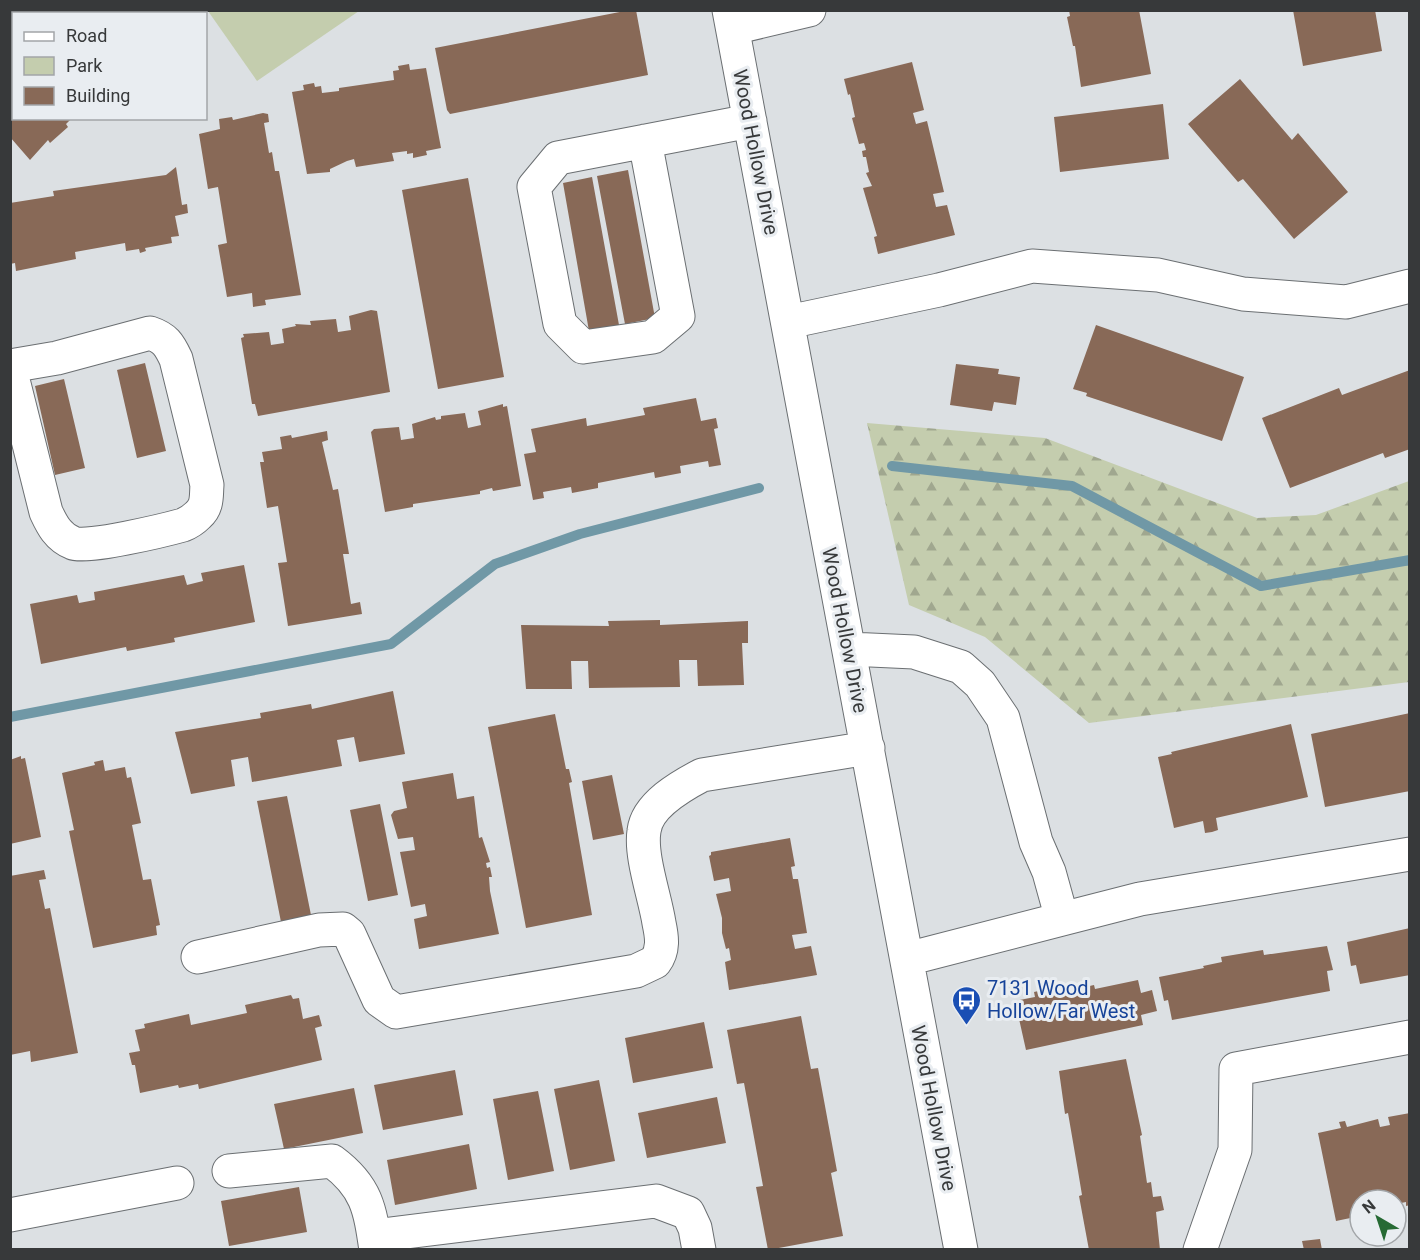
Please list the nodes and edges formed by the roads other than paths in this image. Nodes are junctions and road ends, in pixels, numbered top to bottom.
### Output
1 (809, 10) edge
2 (731, 19) edge
3 (750, 121) junction
4 (645, 141) junction
5 (1410, 286) edge
6 (788, 322) junction
7 (10, 367) edge
8 (849, 649) junction
9 (868, 748) junction
10 (1410, 854) edge
11 (1062, 919) junction
12 (198, 957) dead end
13 (907, 958) junction
14 (1410, 1037) edge
15 (229, 1171) dead end
16 (177, 1183) dead end
17 (10, 1215) edge
18 (375, 1243) edge
19 (699, 1250) edge
20 (961, 1250) edge
21 (1200, 1250) edge

1 - 2 street
2 - 3 street, Wood Hollow Drive
3 - 4 street
3 - 6 street, Wood Hollow Drive
4 - 4 street
5 - 6 street
6 - 8 street, Wood Hollow Drive
7 - 7 street
8 - 9 street, Wood Hollow Drive
8 - 11 street
9 - 12 street
9 - 13 street, Wood Hollow Drive
10 - 11 street
11 - 13 street
13 - 20 street, Wood Hollow Drive
14 - 21 street
15 - 18 street
16 - 17 street
18 - 19 street

